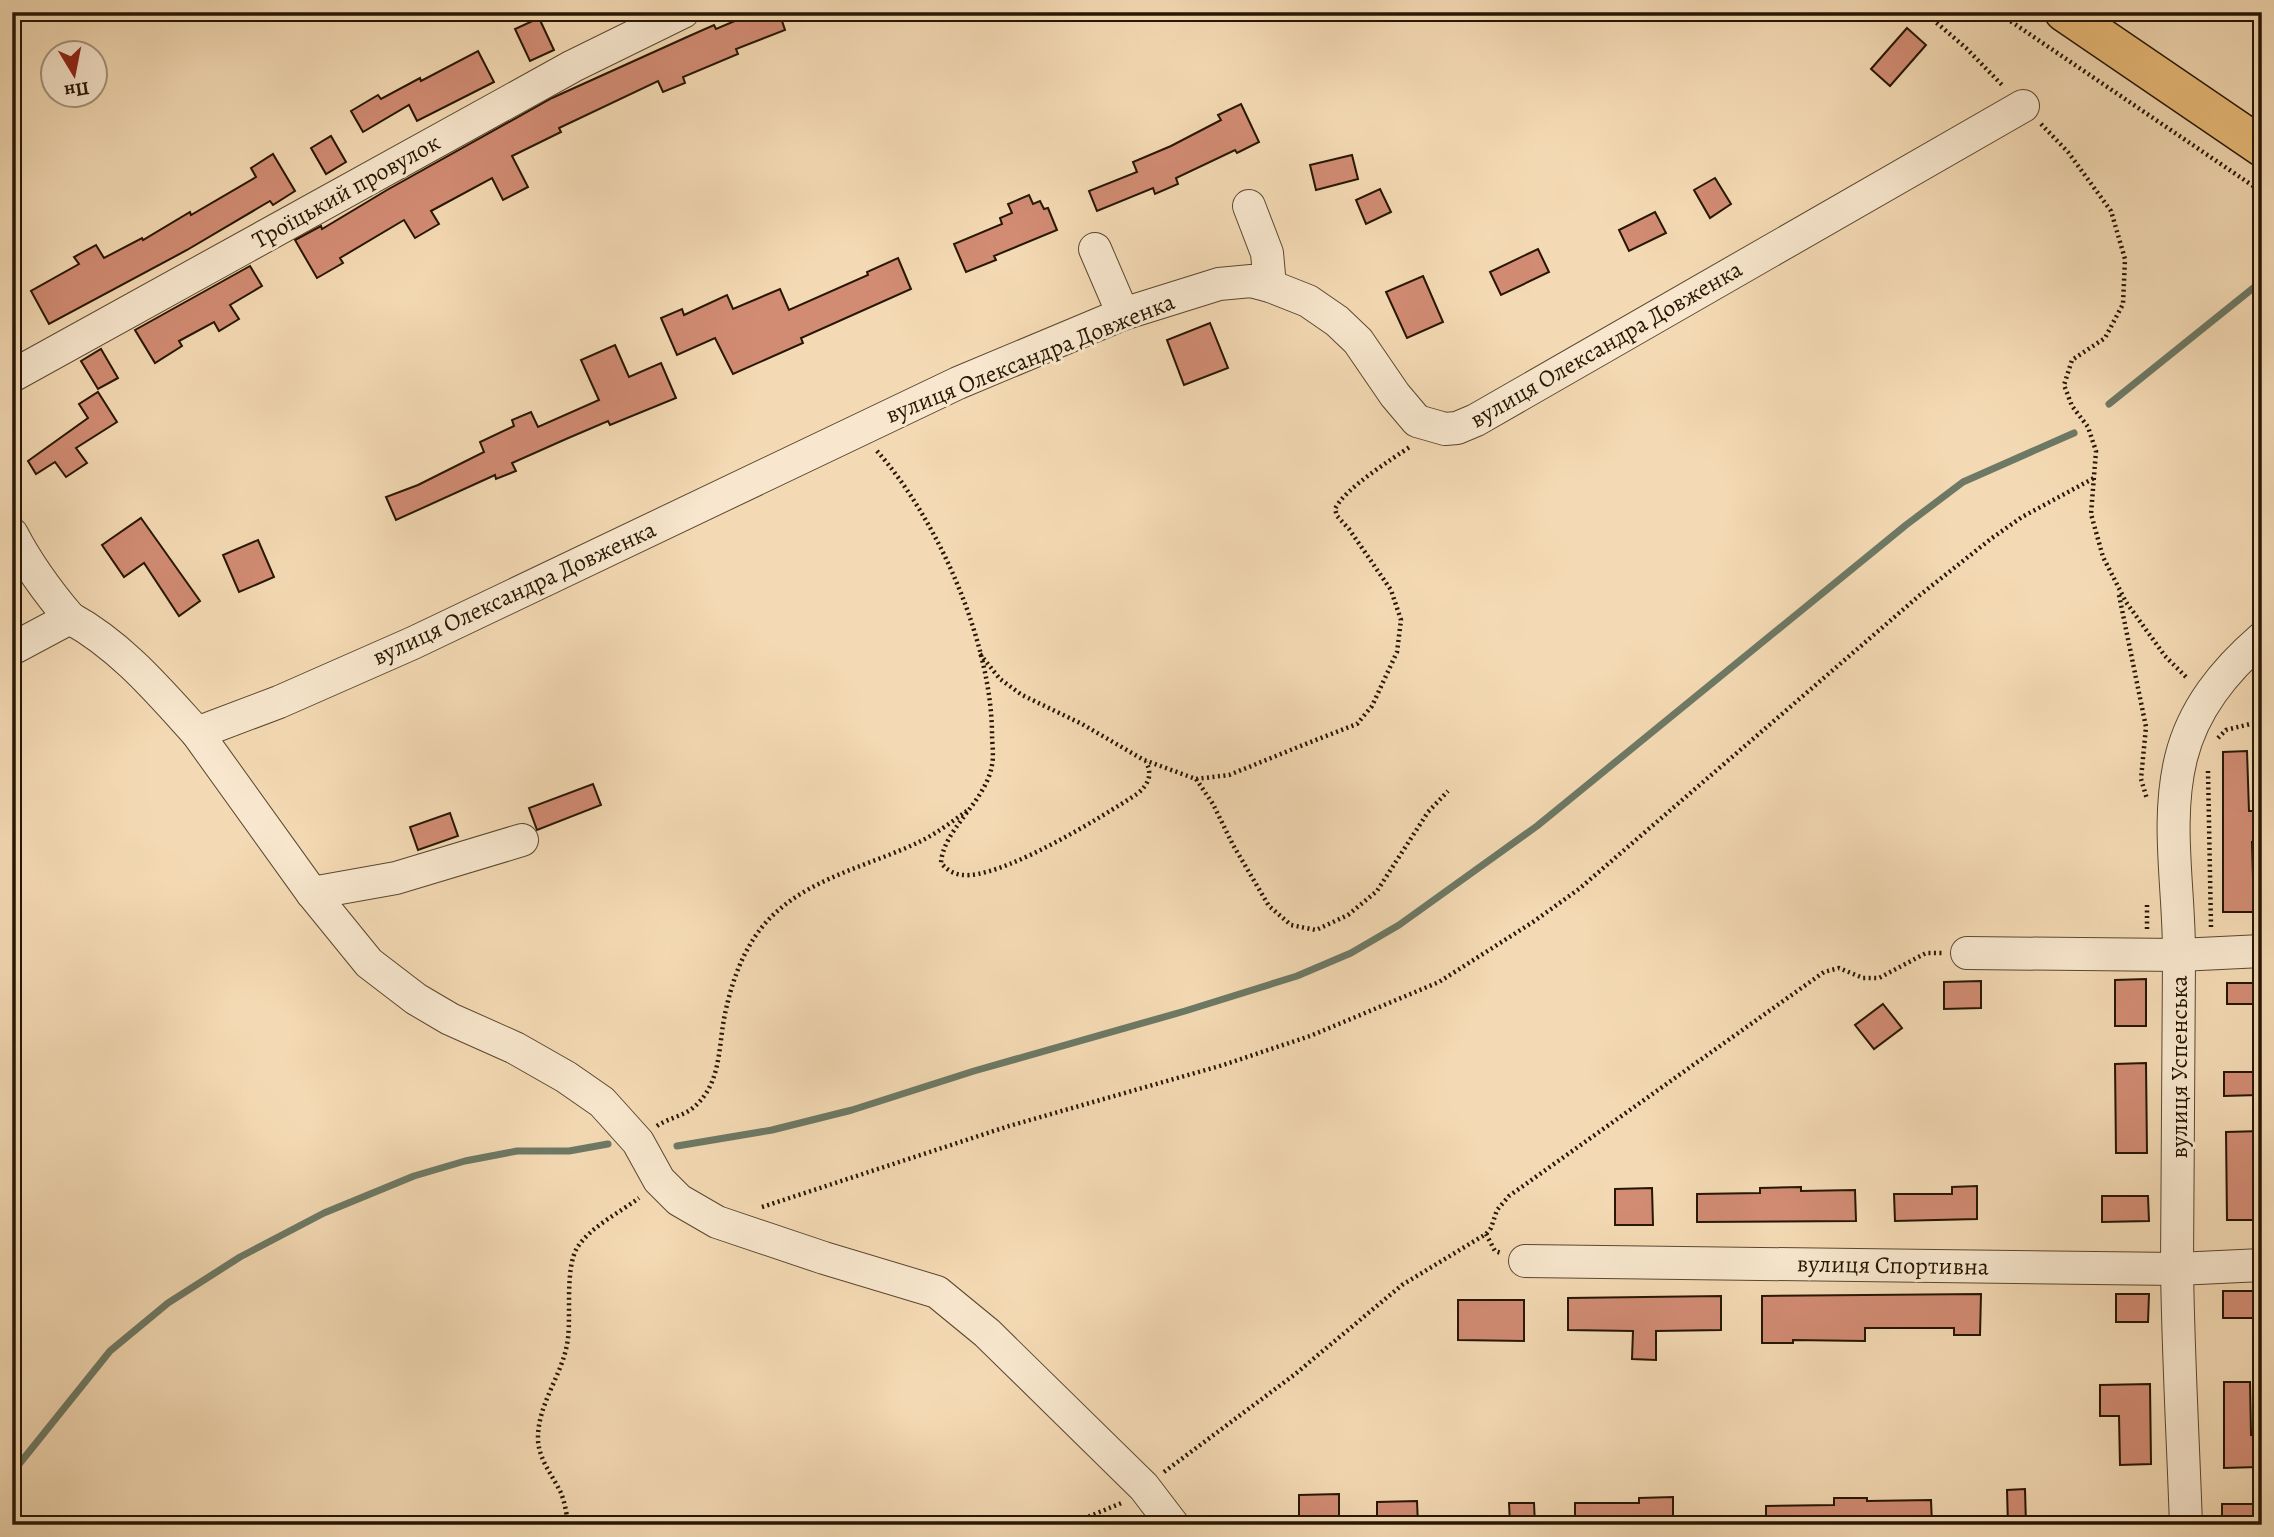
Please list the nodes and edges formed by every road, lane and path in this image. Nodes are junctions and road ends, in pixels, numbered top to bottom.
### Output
1 (1924, 12) edge
2 (1997, 12) edge
3 (2064, 12) edge
4 (2192, 12) edge
5 (675, 14) edge
6 (2125, 15) dead end
7 (2023, 106) junction
8 (2262, 147) edge
9 (2262, 192) edge
10 (1249, 206) dead end
11 (1095, 249) dead end
12 (1270, 286) junction
13 (1123, 314) junction
14 (12, 376) edge
15 (1445, 429) junction
16 (850, 434) junction
17 (2094, 478) junction
18 (12, 534) edge
19 (2117, 587) junction
20 (70, 618) junction
21 (2262, 638) edge
22 (12, 649) edge
23 (980, 654) junction
24 (2207, 696) junction
25 (2262, 720) edge
26 (197, 733) junction
27 (2217, 740) dead end
28 (1144, 760) junction
29 (2208, 761) dead end
30 (1196, 779) junction
31 (1448, 791) dead end
32 (971, 808) junction
33 (2147, 812) dead end
34 (522, 840) dead end
35 (2147, 890) dead end
36 (312, 893) junction
37 (2262, 951) edge
38 (1966, 953) joint
39 (2212, 953) junction
40 (2147, 954) junction
41 (2179, 954) junction
42 (638, 1142) junction
43 (659, 1180) junction
44 (718, 1222) junction
45 (1525, 1261) dead end
46 (2262, 1265) edge
47 (2177, 1269) junction
48 (1144, 1487) junction
49 (568, 1525) edge
50 (1051, 1525) edge
51 (1173, 1525) edge
52 (2186, 1525) edge

1 - 7 path
2 - 9 path
3 - 8 highway
4 - 6 path
5 - 14 street, Троїцький провулок
7 - 15 street, вулиця Олександра Довженка
7 - 17 path
10 - 12 street
11 - 13 street
12 - 13 street, вулиця Олександра Довженка
12 - 15 street, вулиця Олександра Довженка
13 - 16 street, вулиця Олександра Довженка
15 - 30 path
16 - 23 path
16 - 26 street, вулиця Олександра Довженка
17 - 19 path
17 - 44 path
18 - 20 street
19 - 24 path
19 - 33 path
20 - 22 street
20 - 26 street
21 - 24 street, вулиця Успенська
23 - 28 path
23 - 32 path
24 - 41 street, вулиця Успенська
25 - 27 path
26 - 36 street
28 - 30 path
28 - 32 path
29 - 39 path
30 - 31 path
32 - 42 path
34 - 36 street
35 - 40 path
36 - 42 street
37 - 39 street
38 - 40 street
38 - 48 path
39 - 41 street
40 - 41 street
41 - 47 street, вулиця Успенська
42 - 43 street
43 - 44 street
43 - 49 path
44 - 48 street
45 - 47 street, вулиця Спортивна
46 - 47 street, вулиця Спортивна
47 - 52 street, вулиця Успенська
48 - 50 path
48 - 51 street

